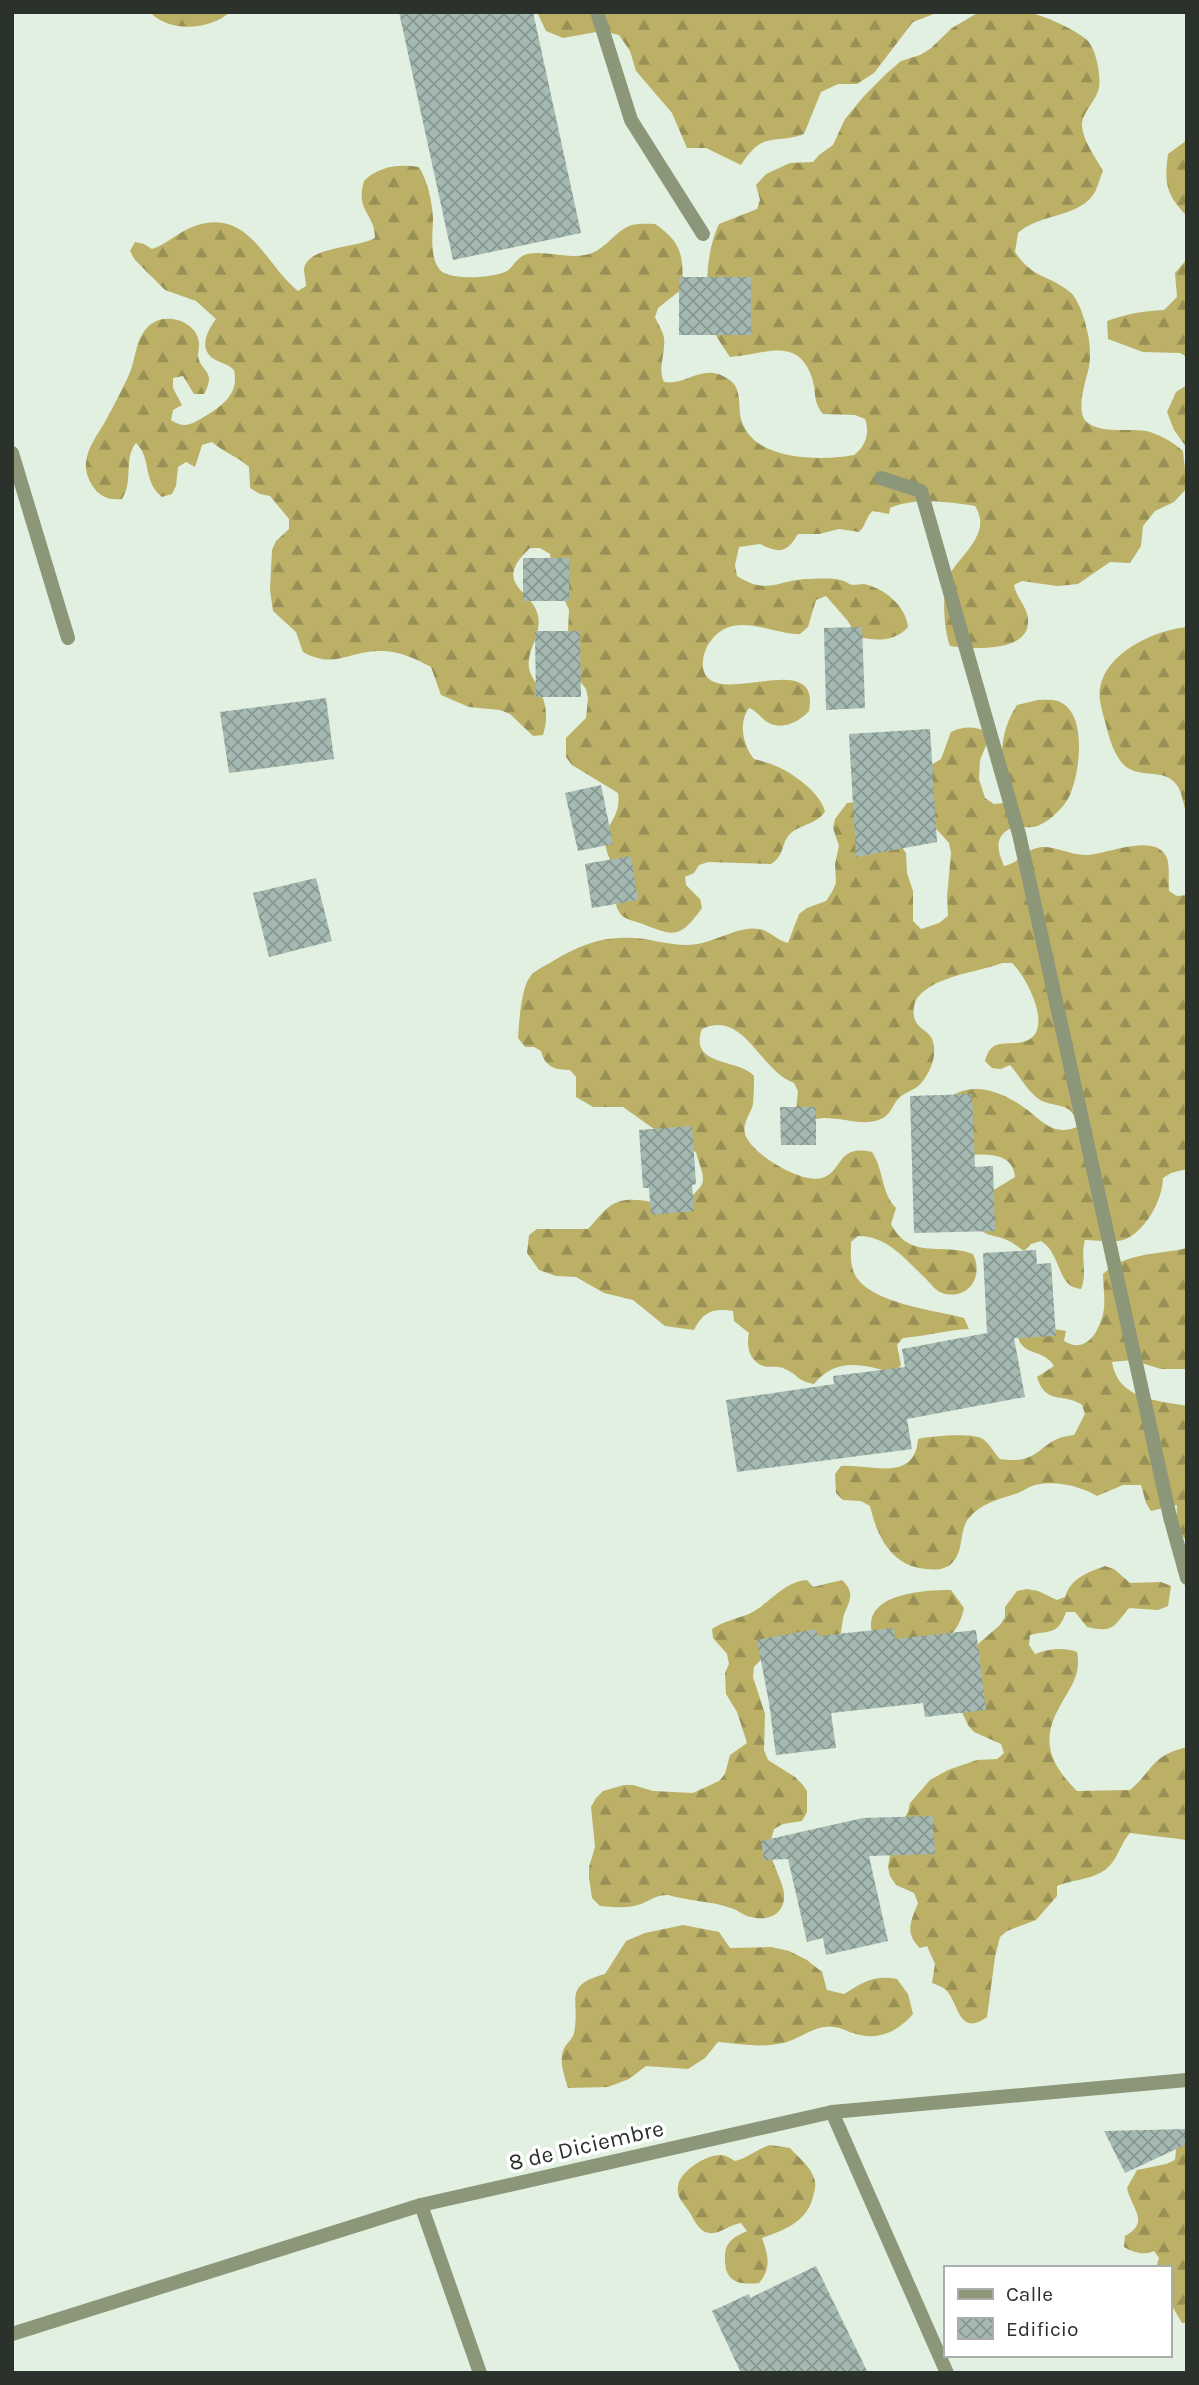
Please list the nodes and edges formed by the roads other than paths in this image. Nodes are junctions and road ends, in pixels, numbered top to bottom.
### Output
1 (597, 12) edge
2 (703, 234) dead end
3 (12, 453) edge
4 (881, 478) dead end
5 (68, 638) dead end
6 (1187, 1578) edge
7 (1187, 2080) edge
8 (832, 2112) junction
9 (421, 2205) junction
10 (12, 2334) edge
11 (480, 2373) edge
12 (947, 2373) edge

1 - 2 street
3 - 5 street
4 - 6 street
7 - 8 street, 8 de Diciembre
8 - 9 street, 8 de Diciembre
8 - 12 street
9 - 10 street, 8 de Diciembre
9 - 11 street

